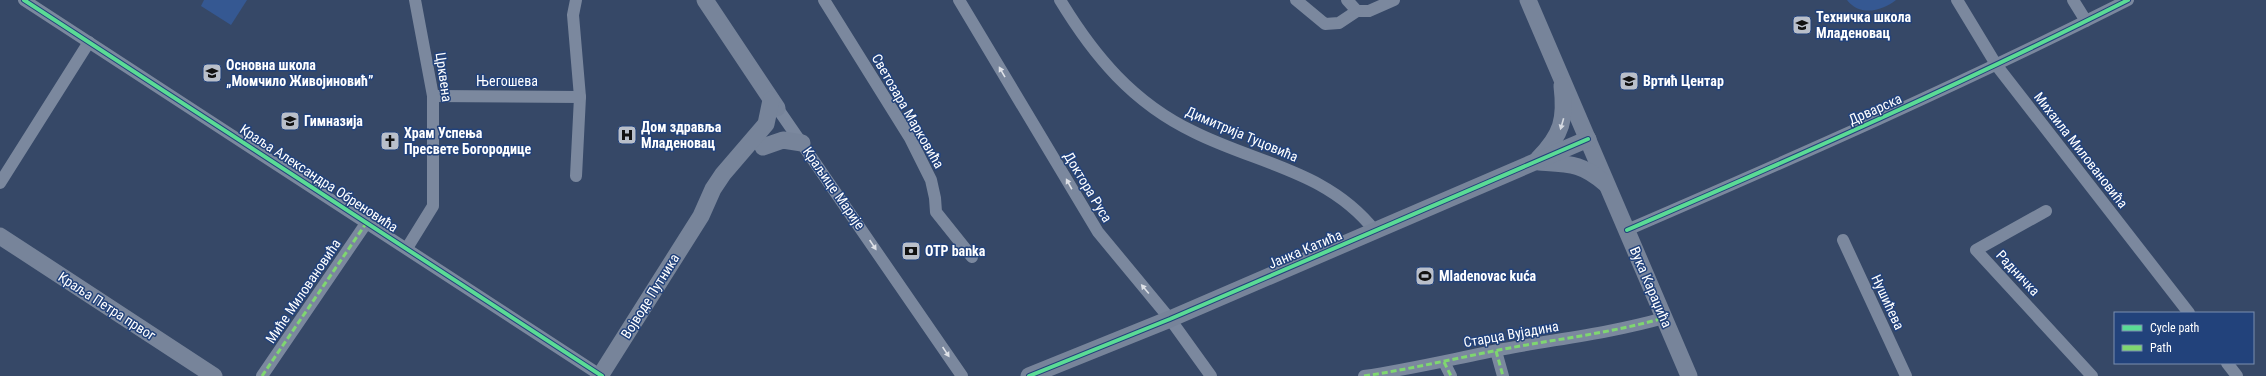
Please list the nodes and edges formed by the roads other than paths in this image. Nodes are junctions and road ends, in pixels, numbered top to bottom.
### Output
1 (24, 0) edge
2 (415, 0) edge
3 (576, 0) edge
4 (706, 0) edge
5 (824, 0) edge
6 (959, 0) edge
7 (1060, 0) edge
8 (1296, 0) edge
9 (1347, 0) edge
10 (1394, 0) edge
11 (1528, 0) edge
12 (1957, 0) edge
13 (2073, 0) edge
14 (2128, 0) edge
15 (1357, 11) junction
16 (2086, 21) junction
17 (89, 42) junction
18 (1997, 66) junction
19 (1560, 71) junction
20 (433, 96) junction
21 (580, 97) junction
22 (775, 105) junction
23 (1588, 139) junction
24 (802, 143) junction
25 (763, 147) junction
26 (1535, 162) junction
27 (576, 176) dead end
28 (0, 183) edge
29 (1608, 187) junction
30 (2046, 211) dead end
31 (700, 216) junction
32 (368, 222) junction
33 (1627, 230) junction
34 (1375, 231) junction
35 (0, 236) edge
36 (1844, 240) dead end
37 (407, 248) junction
38 (972, 257) dead end
39 (2187, 312) edge
40 (1664, 318) junction
41 (1170, 319) junction
42 (1496, 351) junction
43 (1444, 362) junction
44 (2228, 364) edge
45 (214, 376) edge
46 (262, 376) edge
47 (601, 376) edge
48 (962, 376) edge
49 (1029, 376) edge
50 (1211, 376) edge
51 (1364, 376) edge
52 (1451, 376) edge
53 (1503, 376) edge
54 (1689, 376) edge
55 (1906, 376) edge
56 (2092, 376) edge
57 (2237, 376) edge

1 - 17 street, Краља Александра Обреновића
2 - 20 street, Црквена
3 - 21 street
4 - 22 street, Краљице Марије
5 - 38 street, Светозара Марковића
41 -> 6 street, Доктора Руса
7 - 34 street, Димитрија Туцовића
8 - 15 street
9 - 15 street
10 - 15 street
11 - 19 street, Вука Караџића
12 - 18 street, Михаила Миловановића
13 - 16 street
14 - 16 street, Дрварска
16 - 18 street, Дрварска
17 - 28 street
17 - 32 street, Краља Александра Обреновића
18 - 33 street, Дрварска
18 - 39 street, Михаила Миловановића
19 - 23 street, Вука Караџића
19 -> 26 street
20 - 21 street, Његошева
20 - 37 street, Црквена
21 - 27 street
22 - 24 street, Краљице Марије
22 - 25 street, Војводе Путника
22 - 31 street, Војводе Путника
23 - 26 street, Јанка Катића
23 - 29 street, Вука Караџића
24 - 25 street
24 -> 48 street, Краљице Марије
25 - 31 street, Војводе Путника
26 - 29 street
26 - 34 street, Јанка Катића
29 - 33 street, Вука Караџића
30 - 56 street, Радничка
31 - 47 street, Војводе Путника
32 - 37 street, Краља Александра Обреновића
32 - 46 street, Миће Миловановића
33 - 40 street, Вука Караџића
34 - 41 street, Јанка Катића
35 - 45 street, Краља Петра првог
36 - 55 street, Нушићева
37 - 47 street, Краља Александра Обреновића
40 - 42 street, Старца Вујадина
40 - 54 street, Вука Караџића
41 - 49 street, Јанка Катића
41 - 50 street, Доктора Руса
42 - 43 street, Старца Вујадина
42 - 53 street
43 - 51 street, Старца Вујадина
43 - 52 street
44 - 57 street

